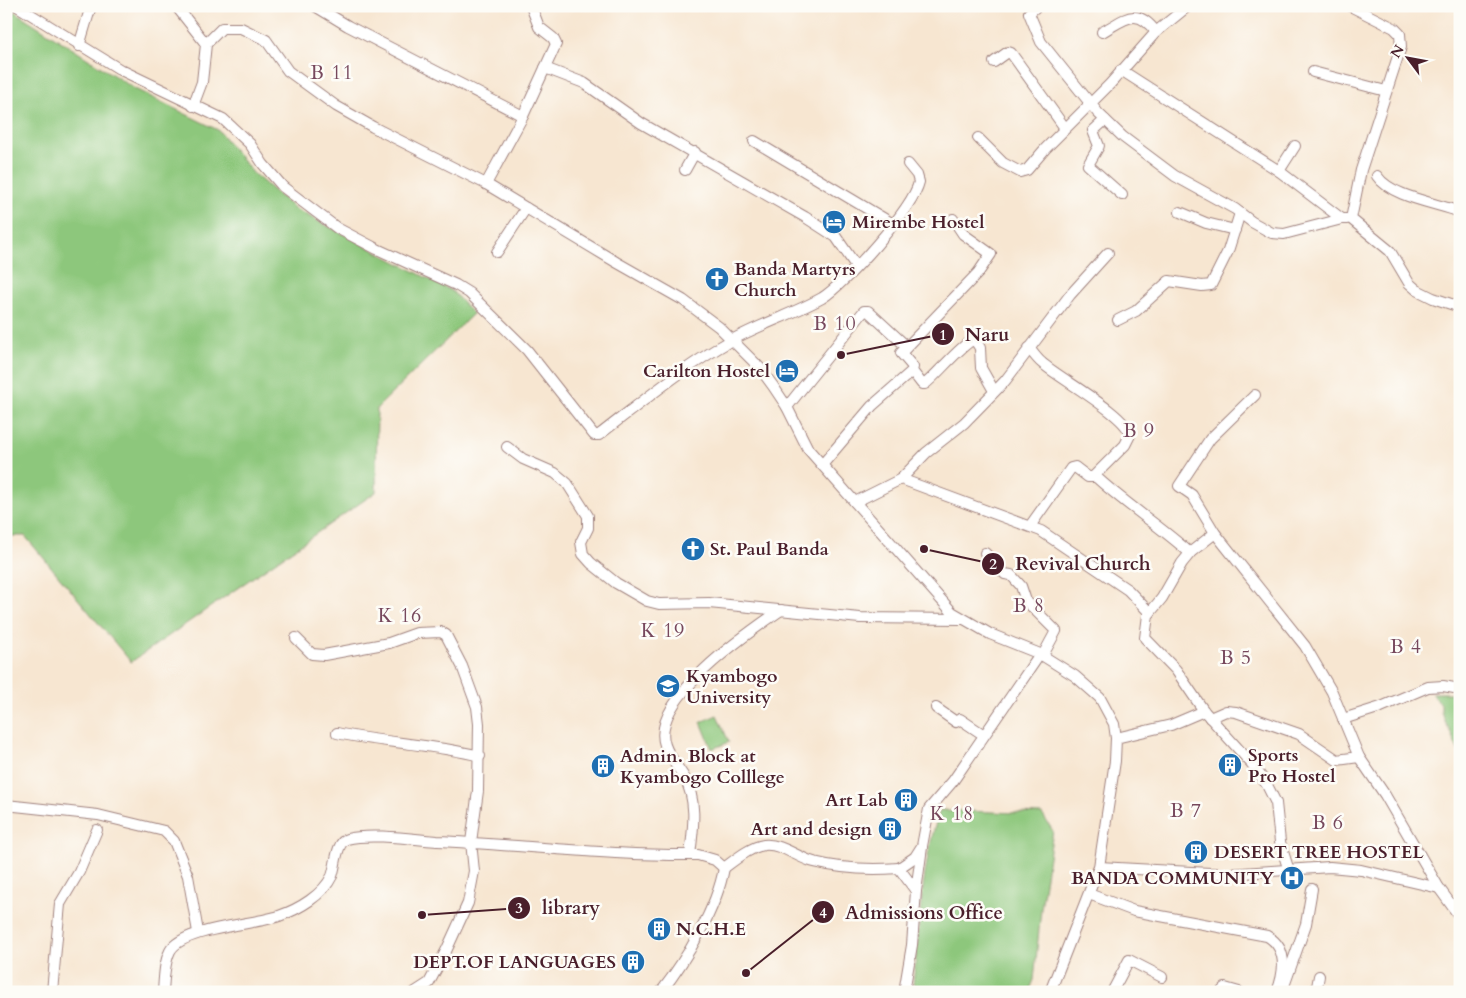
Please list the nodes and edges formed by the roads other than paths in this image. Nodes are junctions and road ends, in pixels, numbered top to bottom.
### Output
1 (17, 6) edge
2 (91, 6) edge
3 (176, 6) edge
4 (315, 6) edge
5 (531, 6) edge
6 (1188, 6) edge
7 (1350, 6) edge
8 (1030, 8) edge
9 (1102, 32) dead end
10 (1156, 32) junction
11 (206, 44) junction
12 (79, 46) junction
13 (994, 62) dead end
14 (545, 68) junction
15 (1121, 70) junction
16 (1313, 72) dead end
17 (1386, 91) junction
18 (1090, 104) junction
19 (193, 106) junction
20 (522, 116) junction
21 (1105, 120) junction
22 (1065, 128) junction
23 (978, 138) dead end
24 (754, 141) dead end
25 (1295, 146) dead end
26 (695, 152) junction
27 (908, 164) dead end
28 (685, 170) dead end
29 (1279, 171) junction
30 (1377, 176) dead end
31 (486, 184) junction
32 (1122, 195) dead end
33 (526, 208) junction
34 (1180, 212) dead end
35 (1460, 212) edge
36 (1240, 213) junction
37 (953, 219) dead end
38 (1347, 219) junction
39 (893, 224) junction
40 (1235, 230) junction
41 (497, 252) dead end
42 (1108, 253) dead end
43 (856, 266) junction
44 (1460, 307) edge
45 (1118, 320) dead end
46 (732, 340) junction
47 (906, 346) junction
48 (1029, 348) junction
49 (912, 371) junction
50 (994, 391) junction
51 (1255, 395) dead end
52 (787, 407) junction
53 (507, 448) dead end
54 (822, 465) junction
55 (1095, 476) junction
56 (901, 479) junction
57 (855, 502) junction
58 (1030, 526) junction
59 (1215, 533) junction
60 (1190, 553) junction
61 (985, 554) dead end
62 (781, 610) junction
63 (1150, 613) junction
64 (961, 619) junction
65 (296, 638) dead end
66 (1041, 654) junction
67 (1460, 689) edge
68 (936, 708) dead end
69 (1207, 714) junction
70 (1343, 719) junction
71 (337, 733) dead end
72 (984, 736) junction
73 (1116, 738) junction
74 (480, 756) junction
75 (1359, 757) junction
76 (6, 804) edge
77 (97, 830) dead end
78 (471, 842) junction
79 (922, 846) junction
80 (690, 855) junction
81 (1099, 866) junction
82 (724, 868) junction
83 (899, 868) junction
84 (1289, 871) junction
85 (1439, 888) junction
86 (1312, 889) dead end
87 (916, 891) junction
88 (1089, 894) junction
89 (1460, 917) edge
90 (198, 932) junction
91 (1319, 976) dead end
92 (1162, 977) dead end
93 (429, 983) junction
94 (52, 992) edge
95 (163, 992) edge
96 (415, 992) edge
97 (436, 992) edge
98 (661, 992) edge
99 (904, 992) edge
100 (1050, 992) edge
101 (1112, 992) edge
102 (1221, 992) edge
103 (1239, 992) edge
104 (1277, 992) edge
105 (1282, 992) edge
106 (1316, 992) edge

1 - 12 street
2 - 12 street
3 - 11 street
4 - 20 street
5 - 14 street
6 - 10 street
7 - 17 street
8 - 18 street
9 - 10 street
10 - 15 street
11 - 19 street
11 - 31 street
12 - 19 street
13 - 22 street
14 - 20 street
14 - 26 street
15 - 18 street
15 - 29 street
16 - 17 street
17 - 38 street
18 - 21 street
18 - 22 street
19 - 46 street
20 - 31 street
21 - 32 street
21 - 36 street
22 - 23 street
24 - 39 street
25 - 29 street
26 - 28 street
26 - 43 street
27 - 39 street
29 - 38 street
30 - 35 street
31 - 33 street
33 - 41 street
33 - 46 street
34 - 40 street
36 - 38 street
36 - 40 street
37 - 47 street
38 - 44 street
39 - 43 street
40 - 45 street
42 - 48 street
43 - 46 street
46 - 52 street
47 - 49 street
47 - 52 street
48 - 50 street
48 - 55 street
49 - 50 street
49 - 54 street
50 - 56 street
51 - 59 street
52 - 54 street
53 - 62 street
54 - 57 street
55 - 58 street
55 - 60 street
56 - 57 street
56 - 58 street
57 - 64 street
58 - 63 street
59 - 60 street
59 - 70 street
60 - 63 street
61 - 66 street
62 - 64 street
62 - 80 street
63 - 69 street
64 - 66 street
65 - 74 street
66 - 72 street
66 - 73 street
67 - 70 street
68 - 72 street
69 - 73 street
69 - 75 street
69 - 84 street
70 - 75 street
71 - 74 street
72 - 79 street
73 - 81 street
74 - 78 street
75 - 85 street
76 - 90 street
77 - 94 street
78 - 80 street
78 - 90 street
78 - 93 street
79 - 83 street
79 - 87 street
80 - 82 street
81 - 84 street
81 - 88 street
82 - 83 street
82 - 98 street
83 - 87 street
84 - 85 street
85 - 89 street
86 - 105 street
87 - 99 street
88 - 100 street
88 - 104 street
90 - 95 street
91 - 106 street
92 - 101 street
93 - 96 street
93 - 97 street
102 - 103 street

